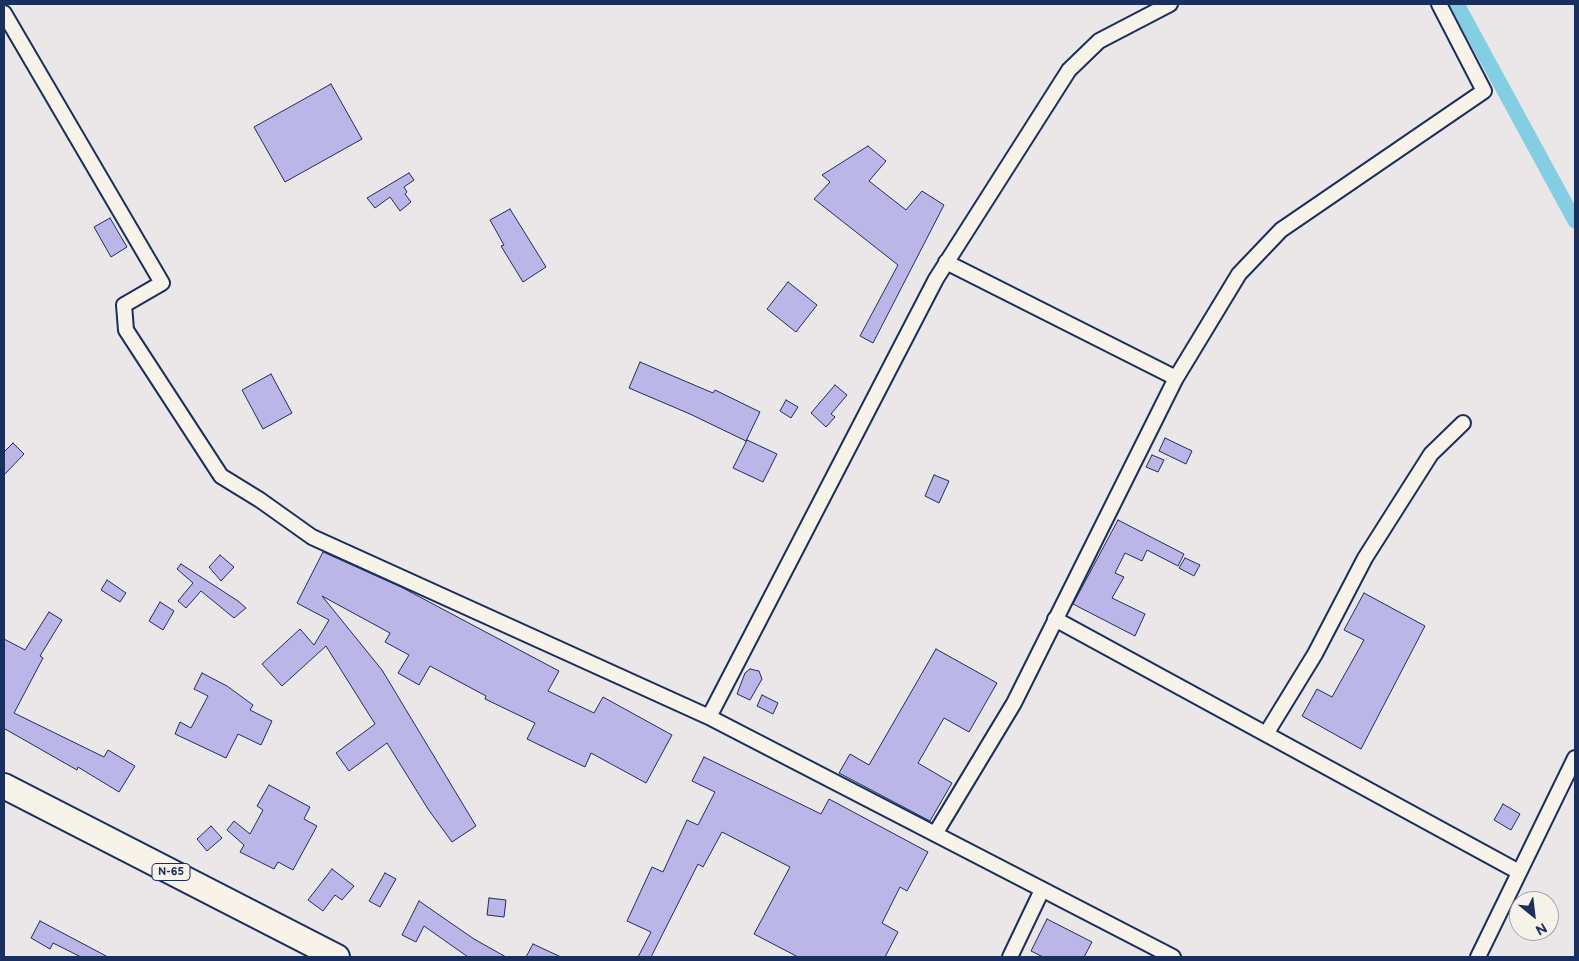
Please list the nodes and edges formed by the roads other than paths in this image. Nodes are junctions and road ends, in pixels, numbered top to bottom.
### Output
1 (1170, 4) edge
2 (1439, 4) edge
3 (4, 13) edge
4 (946, 262) junction
5 (1176, 378) junction
6 (1463, 423) dead end
7 (1055, 619) junction
8 (709, 717) junction
9 (1266, 734) junction
10 (1575, 758) edge
11 (4, 786) edge
12 (934, 834) junction
13 (1519, 872) junction
14 (1042, 890) junction
15 (337, 957) edge
16 (1010, 957) edge
17 (1173, 957) edge
18 (1478, 957) edge

1 - 4 street
2 - 5 street
3 - 8 street
4 - 5 street
4 - 8 street
5 - 7 street
6 - 9 street
7 - 9 street
7 - 12 street
8 - 12 street
9 - 13 street
10 - 13 street
11 - 15 highway, N-65
12 - 14 street
13 - 18 street
14 - 16 street
14 - 17 street

